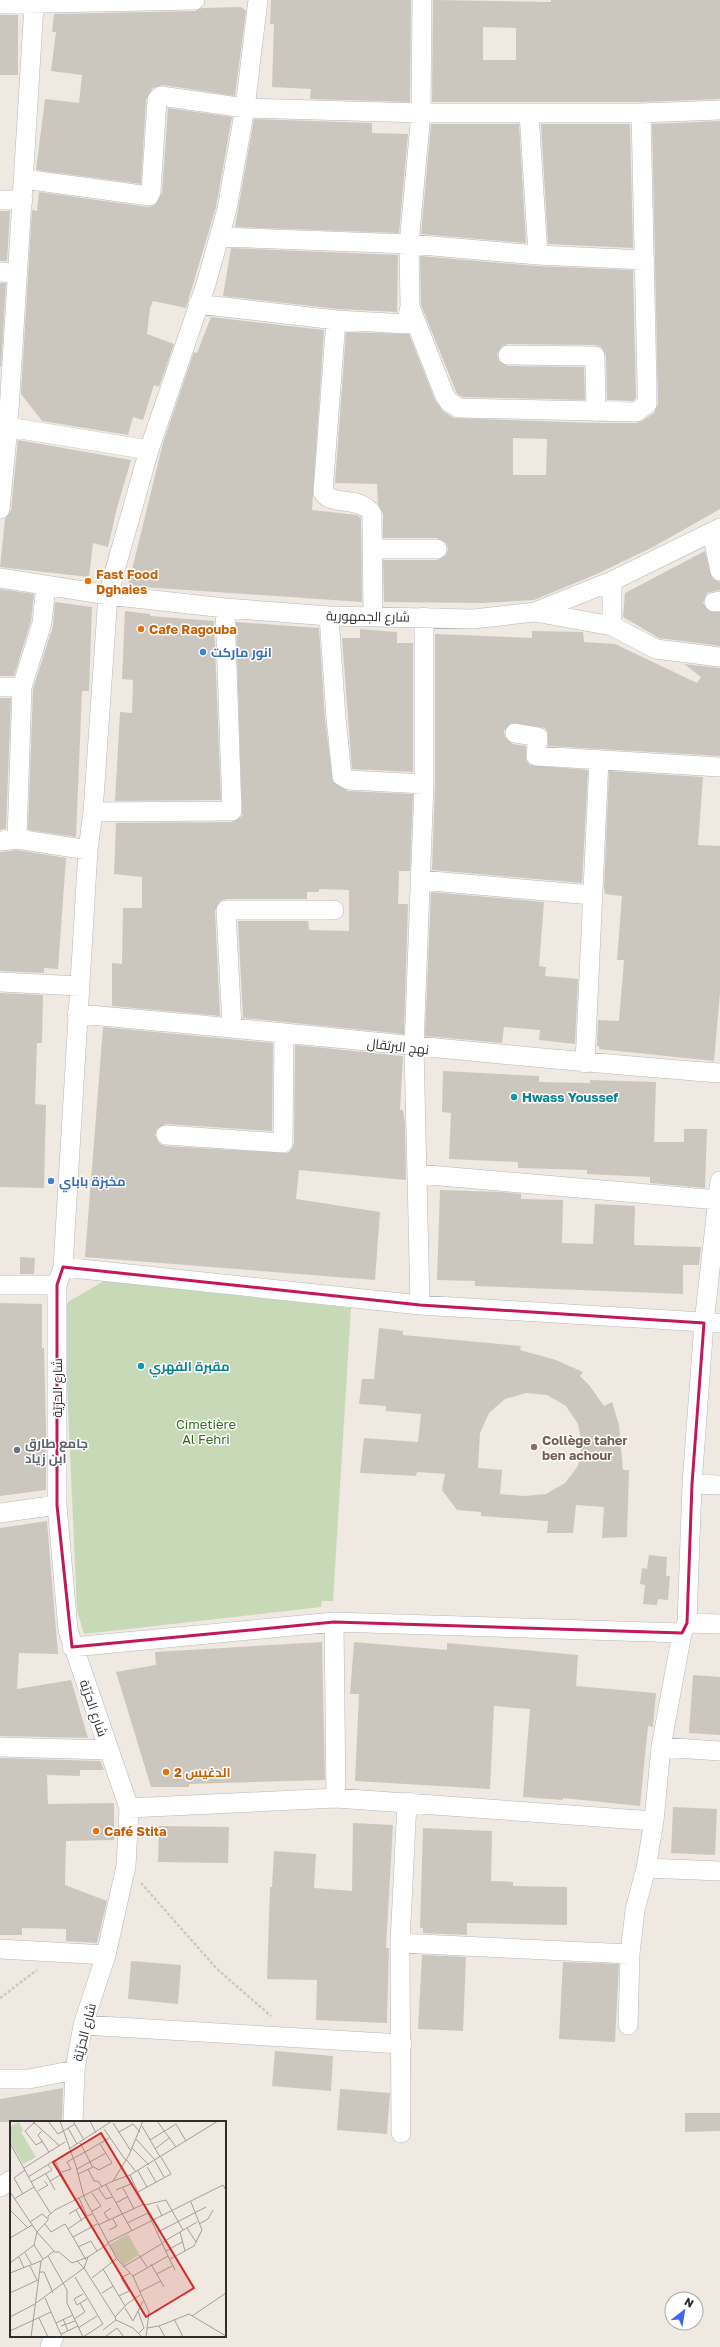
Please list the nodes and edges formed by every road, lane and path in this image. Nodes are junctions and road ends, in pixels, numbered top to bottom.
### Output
1 (195, 0) edge
2 (258, 0) edge
3 (422, 0) edge
4 (0, 4) edge
5 (34, 5) junction
6 (245, 108) junction
7 (720, 110) edge
8 (421, 113) junction
9 (529, 113) junction
10 (641, 113) junction
11 (24, 179) junction
12 (0, 200) edge
13 (22, 200) junction
14 (219, 237) junction
15 (409, 244) junction
16 (538, 256) junction
17 (645, 260) junction
18 (9, 272) edge
19 (198, 304) junction
20 (410, 307) junction
21 (336, 320) junction
22 (508, 355) dead end
23 (596, 412) junction
24 (8, 427) junction
25 (149, 450) junction
26 (0, 509) edge
27 (716, 530) edge
28 (372, 549) junction
29 (437, 549) dead end
30 (720, 570) edge
31 (0, 578) edge
32 (612, 581) junction
33 (46, 585) junction
34 (108, 595) junction
35 (225, 608) junction
36 (535, 612) junction
37 (329, 616) junction
38 (373, 616) junction
39 (424, 617) junction
40 (612, 626) junction
41 (720, 657) edge
42 (0, 687) edge
43 (22, 687) junction
44 (516, 733) dead end
45 (599, 760) junction
46 (720, 767) edge
47 (424, 784) junction
48 (93, 812) junction
49 (8, 840) edge
50 (88, 850) junction
51 (420, 880) junction
52 (592, 895) junction
53 (334, 910) dead end
54 (0, 982) edge
55 (80, 986) junction
56 (77, 1014) junction
57 (232, 1027) junction
58 (284, 1033) junction
59 (414, 1047) junction
60 (584, 1063) junction
61 (720, 1073) edge
62 (166, 1135) dead end
63 (417, 1174) junction
64 (720, 1181) edge
65 (718, 1200) junction
66 (63, 1267) junction
67 (0, 1285) edge
68 (57, 1285) junction
69 (420, 1305) junction
70 (712, 1323) edge
71 (692, 1484) junction
72 (720, 1485) edge
73 (57, 1505) junction
74 (0, 1513) edge
75 (334, 1622) junction
76 (720, 1624) edge
77 (684, 1628) junction
78 (72, 1647) junction
79 (0, 1746) edge
80 (661, 1747) junction
81 (108, 1750) junction
82 (720, 1751) edge
83 (336, 1798) junction
84 (407, 1802) junction
85 (130, 1808) junction
86 (654, 1821) junction
87 (126, 1866) junction
88 (646, 1868) junction
89 (720, 1871) edge
90 (400, 1943) junction
91 (0, 1949) edge
92 (60, 1953) junction
93 (630, 1954) junction
94 (106, 1955) junction
95 (0, 1998) edge
96 (273, 2018) dead end
97 (83, 2025) junction
98 (628, 2025) dead end
99 (402, 2044) junction
100 (75, 2070) junction
101 (0, 2079) edge
102 (73, 2121) edge
103 (401, 2134) dead end
104 (10, 2181) edge
105 (0, 2187) edge
106 (54, 2337) edge
107 (50, 2347) edge

1 - 5 street
2 - 6 street, شارع الحرّيّة
3 - 8 street
4 - 5 street
5 - 11 street
6 - 8 street
6 - 11 street
6 - 14 street, شارع الحرّيّة
7 - 10 street
8 - 9 street
8 - 15 street
9 - 10 street
9 - 16 street
10 - 17 street
11 - 13 street
12 - 13 street
13 - 18 street
14 - 15 street
14 - 19 street, شارع الحرّيّة
15 - 16 street
15 - 20 street
16 - 17 street
17 - 23 street
18 - 24 street
19 - 21 street
19 - 25 street, شارع الحرّيّة
20 - 21 street
20 - 23 street
21 - 28 street
22 - 23 street
24 - 25 street
24 - 26 street
25 - 34 street, شارع الحرّيّة
27 - 30 street
27 - 32 street, شارع الجمهورية
28 - 29 street
28 - 38 street
31 - 33 street, شارع الجمهورية
32 - 36 street, شارع الجمهورية
32 - 40 street
33 - 34 street, شارع الجمهورية
33 - 43 street
34 - 35 street, شارع الجمهورية
34 - 48 street, شارع الحرّيّة
35 - 37 street, شارع الجمهورية
35 - 48 street
36 - 39 street, شارع الجمهورية
36 - 40 street
37 - 38 street, شارع الجمهورية
37 - 47 street
38 - 39 street, شارع الجمهورية
39 - 47 street
40 - 41 street
42 - 43 street
43 - 49 street
44 - 45 street
45 - 46 street
45 - 52 street
47 - 51 street
48 - 50 street, شارع الحرّيّة
49 - 50 street
50 - 55 street, شارع الحرّيّة
51 - 52 street
51 - 59 street
52 - 60 street
53 - 57 street
54 - 55 street
55 - 56 street, شارع الحرّيّة
56 - 57 street, نهج البرتقال
56 - 66 street, شارع الحرّيّة
57 - 58 street, نهج البرتقال
58 - 59 street, نهج البرتقال
58 - 62 street
59 - 60 street, نهج البرتقال
59 - 63 street
60 - 61 street, نهج البرتقال
63 - 65 street
63 - 69 street
64 - 65 street
65 - 70 street
66 - 68 street, شارع الحرّيّة
66 - 69 street
67 - 68 street
68 - 73 street, شارع الحرّيّة
69 - 70 street
70 - 71 street
71 - 72 street
71 - 77 street
73 - 74 street
73 - 78 street, شارع الحرّيّة
75 - 77 street
75 - 78 street
75 - 83 street
76 - 77 street
77 - 80 street
78 - 81 street, شارع الحرّيّة
79 - 81 street
80 - 82 street
80 - 86 street
81 - 85 street, شارع الحرّيّة
83 - 84 street
83 - 85 street
84 - 86 street
84 - 90 street
85 - 87 street, شارع الحرّيّة
86 - 88 street
87 - 94 street, شارع الحرّيّة
87 - 96 path
88 - 89 street
88 - 93 street
90 - 93 street
90 - 99 street
91 - 92 street
92 - 94 street
92 - 95 path
93 - 98 street
94 - 97 street, شارع الحرّيّة
97 - 99 street
97 - 100 street, شارع الحرّيّة
99 - 103 street
100 - 101 street
100 - 102 street, شارع الحرّيّة
104 - 105 street
106 - 107 street

